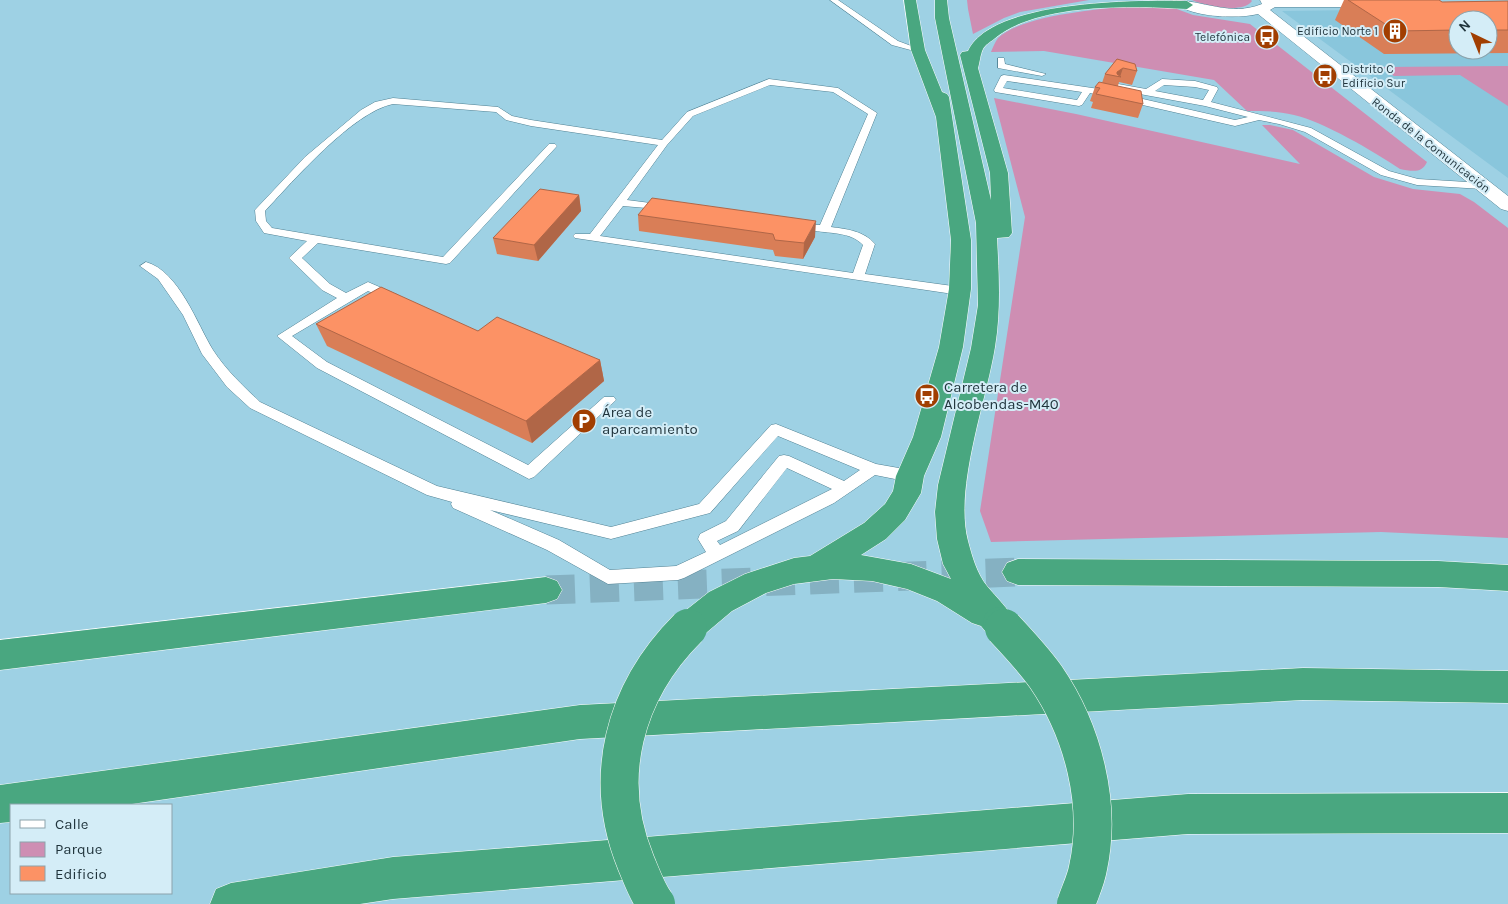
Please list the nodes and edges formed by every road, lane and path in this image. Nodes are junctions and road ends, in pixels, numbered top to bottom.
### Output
1 (833, 0) edge
2 (910, 0) edge
3 (925, 0) edge
4 (941, 0) edge
5 (1183, 2) edge
6 (1391, 3) edge
7 (1265, 4) edge
8 (1231, 13) junction
9 (1293, 35) junction
10 (964, 45) dead end
11 (918, 50) junction
12 (1001, 60) dead end
13 (971, 67) junction
14 (1088, 90) junction
15 (1148, 92) junction
16 (1206, 103) junction
17 (1259, 117) junction
18 (946, 122) junction
19 (664, 143) junction
20 (552, 146) dead end
21 (1483, 186) junction
22 (620, 202) junction
23 (1508, 204) edge
24 (678, 210) edge
25 (804, 227) edge
26 (824, 230) junction
27 (579, 236) dead end
28 (315, 238) junction
29 (593, 238) junction
30 (146, 266) dead end
31 (858, 277) junction
32 (960, 291) junction
33 (346, 298) junction
34 (402, 302) edge
35 (989, 305) junction
36 (609, 400) dead end
37 (873, 468) junction
38 (910, 476) junction
39 (845, 488) junction
40 (433, 492) junction
41 (717, 554) junction
42 (820, 566) junction
43 (1018, 572) tunnel mouth
44 (1508, 578) edge
45 (546, 590) tunnel mouth
46 (998, 622) junction
47 (0, 655) edge
48 (1508, 687) edge
49 (0, 804) edge
50 (1508, 813) edge
51 (231, 904) edge
52 (656, 904) edge
53 (1076, 904) edge

1 - 11 lane
2 - 11 highway
3 - 18 highway
4 - 35 highway
5 - 8 street
5 - 13 highway
6 - 7 street
7 - 8 street
7 - 9 street, Ronda de la Comunicación
8 - 9 street
9 - 21 street, Ronda de la Comunicación
10 - 13 highway
11 - 18 highway
12 - 15 lane
13 - 35 highway
14 - 14 lane
14 - 17 lane
15 - 16 lane
15 - 16 lane
16 - 17 lane
17 - 21 lane
18 - 32 highway
19 - 22 lane
19 - 26 lane
19 - 28 lane
20 - 28 lane
21 - 23 street, Ronda de la Comunicación
22 - 24 lane
22 - 29 lane
25 - 26 lane
26 - 31 lane
27 - 29 lane
28 - 33 lane
29 - 31 lane
30 - 40 lane
31 - 32 lane
32 - 38 highway
33 - 34 lane
33 - 36 lane
35 - 46 highway
37 - 38 lane
37 - 39 lane
37 - 40 lane
38 - 42 highway
39 - 41 lane
39 - 41 lane
40 - 41 lane
42 - 46 highway
42 - 52 highway, bridge
43 - 44 highway
45 - 47 highway
46 - 53 highway, bridge
48 - 49 highway
50 - 51 highway

